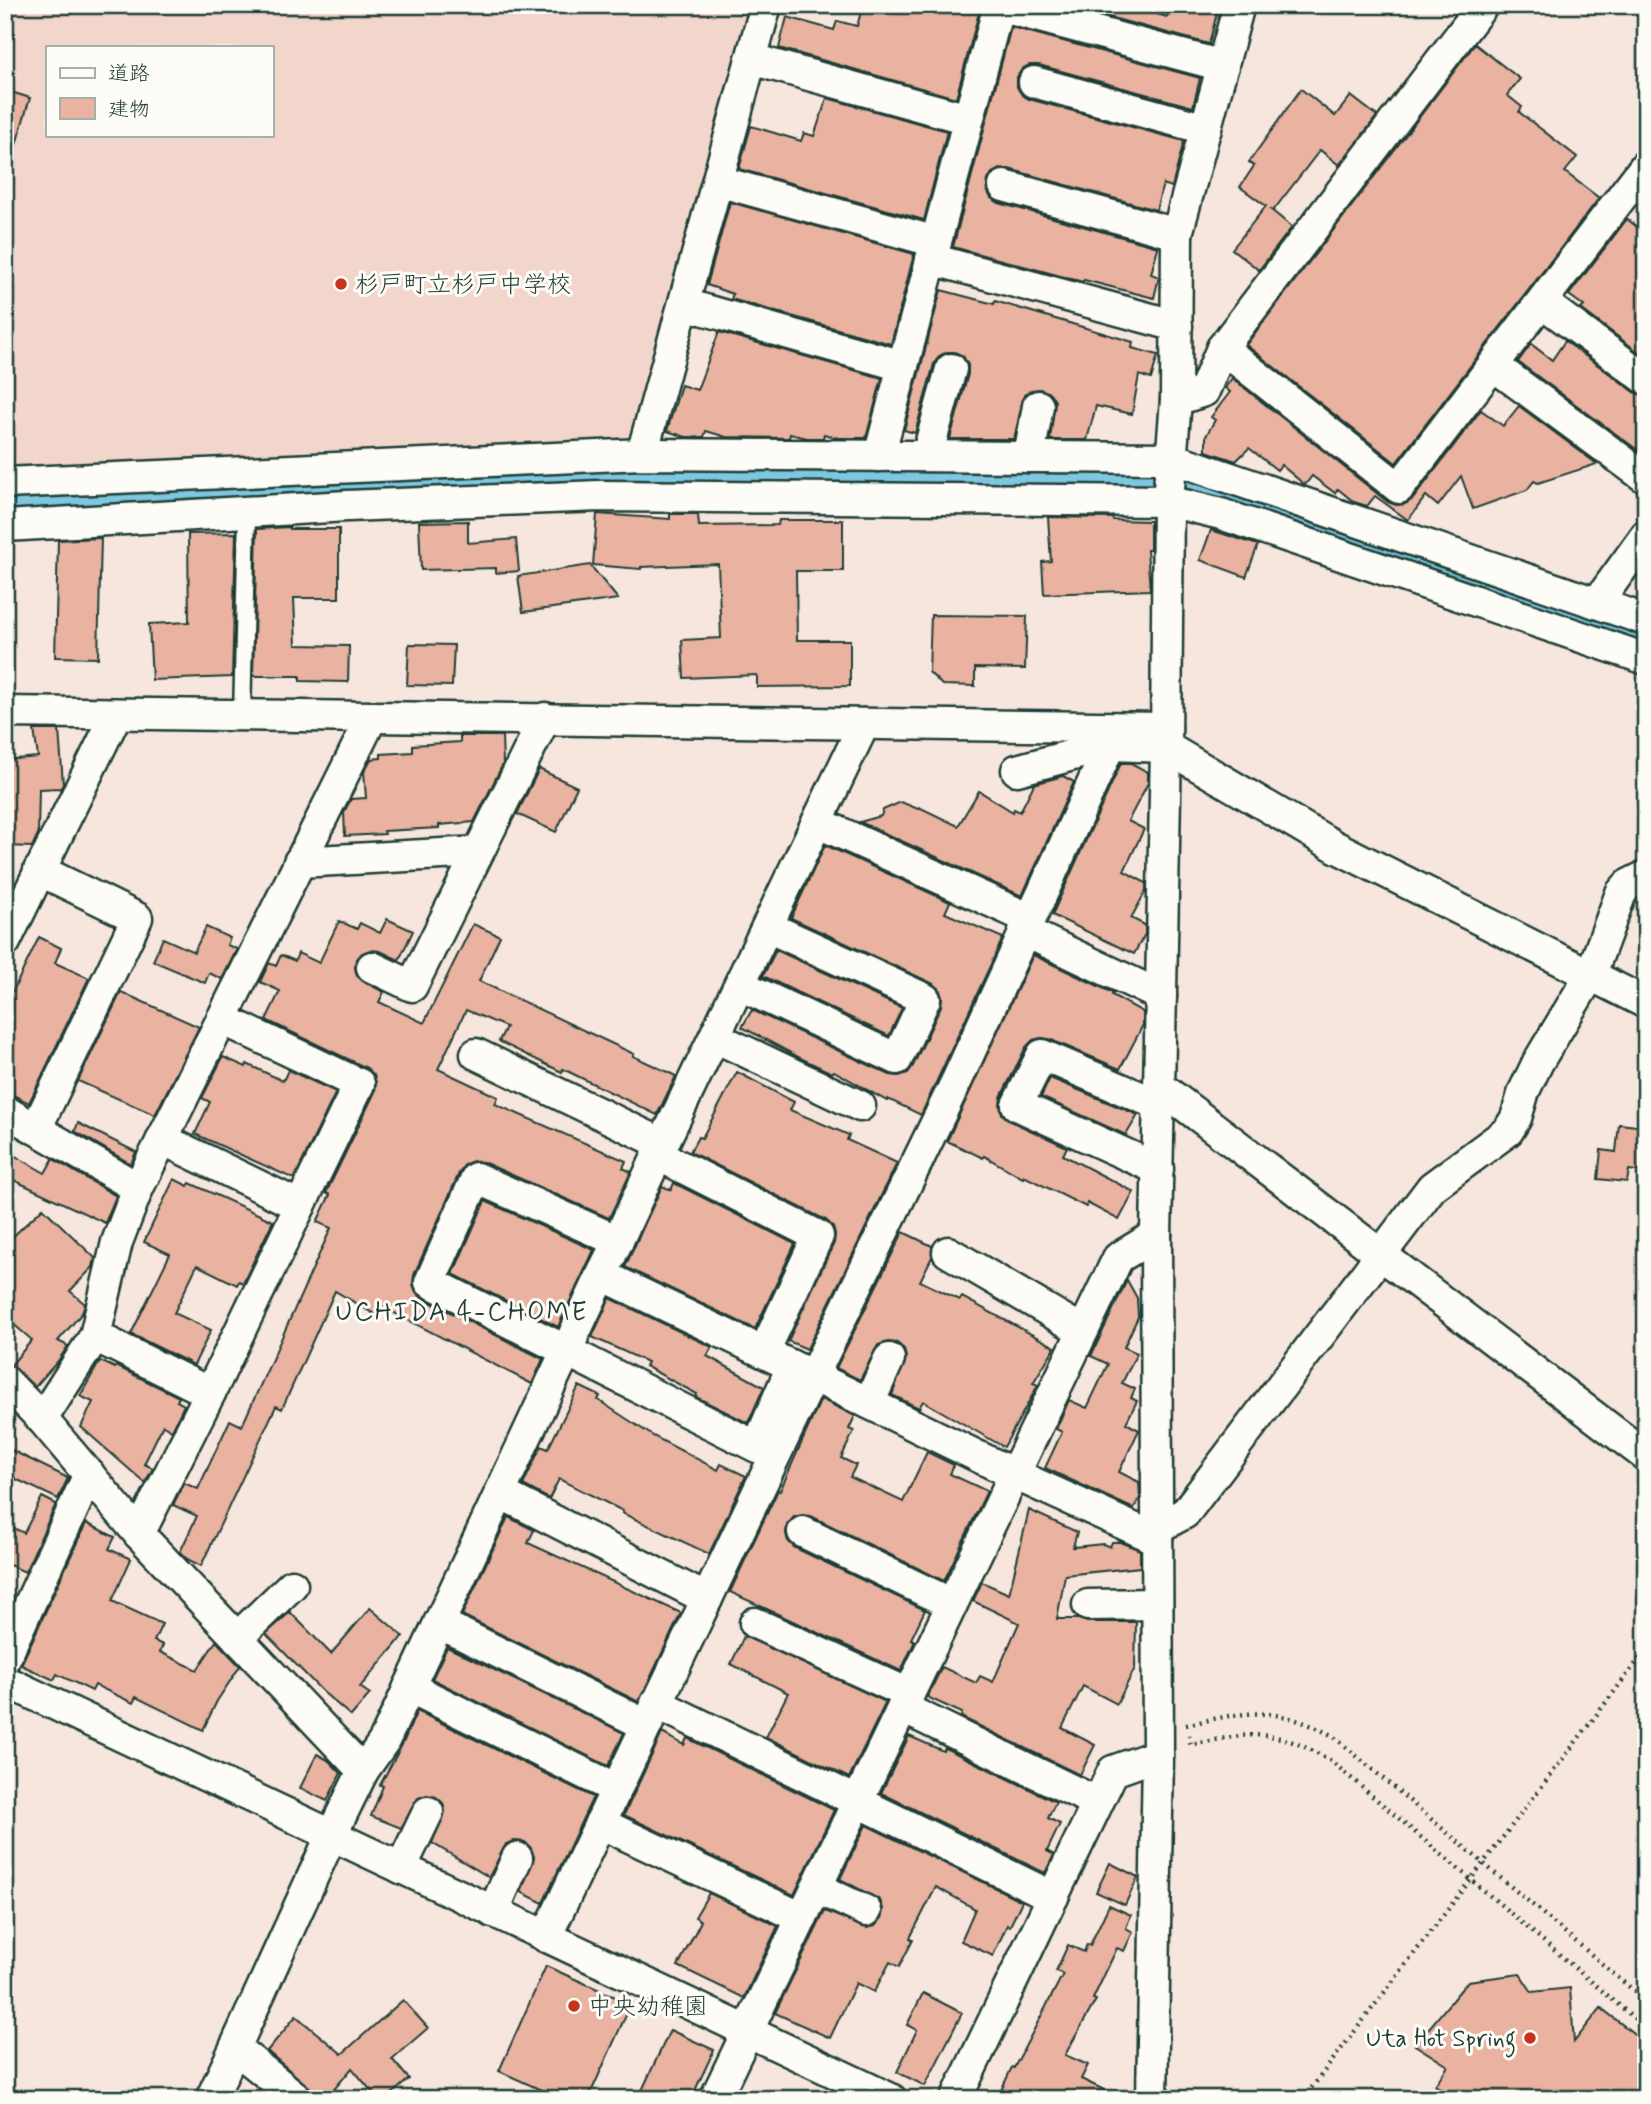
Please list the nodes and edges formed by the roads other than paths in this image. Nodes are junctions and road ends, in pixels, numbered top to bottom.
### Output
1 (766, 5) edge
2 (999, 5) edge
3 (1239, 5) edge
4 (1483, 5) edge
5 (751, 59) junction
6 (1223, 66) junction
7 (1034, 82) dead end
8 (968, 119) junction
9 (1206, 129) junction
10 (1646, 165) edge
11 (718, 181) junction
12 (1004, 186) dead end
13 (1177, 234) junction
14 (933, 251) junction
15 (1543, 303) junction
16 (684, 304) junction
17 (1177, 326) junction
18 (1222, 348) junction
19 (903, 366) junction
20 (1494, 366) junction
21 (951, 369) dead end
22 (1646, 379) edge
23 (1176, 400) junction
24 (1038, 406) dead end
25 (642, 454) junction
26 (879, 456) junction
27 (926, 456) junction
28 (1029, 457) junction
29 (1172, 458) junction
30 (1646, 478) edge
31 (5, 483) edge
32 (1399, 488) junction
33 (1168, 501) junction
34 (247, 513) junction
35 (1371, 525) junction
36 (5, 526) edge
37 (1646, 535) edge
38 (1597, 603) junction
39 (1646, 620) edge
40 (1646, 659) edge
41 (5, 712) edge
42 (116, 715) junction
43 (242, 716) junction
44 (372, 717) junction
45 (545, 718) junction
46 (864, 724) junction
47 (1166, 738) junction
48 (1110, 745) junction
49 (1017, 770) dead end
50 (819, 822) junction
51 (478, 852) junction
52 (299, 862) junction
53 (1646, 876) edge
54 (25, 882) edge
55 (1027, 925) junction
56 (768, 927) junction
57 (5, 942) edge
58 (372, 967) dead end
59 (1591, 974) junction
60 (740, 985) junction
61 (1161, 996) junction
62 (1646, 1003) edge
63 (222, 1019) junction
64 (715, 1037) junction
65 (476, 1054) dead end
66 (1159, 1096) junction
67 (860, 1106) dead end
68 (5, 1111) edge
69 (36, 1129) junction
70 (162, 1139) junction
71 (661, 1150) junction
72 (1158, 1169) junction
73 (138, 1188) junction
74 (300, 1206) junction
75 (1156, 1235) junction
76 (618, 1241) junction
77 (948, 1252) dead end
78 (1380, 1255) junction
79 (602, 1275) junction
80 (1083, 1331) junction
81 (95, 1336) junction
82 (567, 1350) junction
83 (764, 1352) junction
84 (889, 1359) dead end
85 (803, 1371) junction
86 (5, 1381) edge
87 (210, 1393) junction
88 (869, 1403) junction
89 (42, 1419) junction
90 (1646, 1456) edge
91 (89, 1474) junction
92 (1014, 1474) junction
93 (500, 1493) junction
94 (803, 1532) dead end
95 (139, 1534) junction
96 (1157, 1534) junction
97 (292, 1585) dead end
98 (707, 1599) junction
99 (953, 1604) junction
100 (1157, 1604) junction
101 (1088, 1605) dead end
102 (439, 1623) junction
103 (755, 1623) dead end
104 (237, 1638) junction
105 (5, 1658) edge
106 (5, 1681) edge
107 (409, 1686) junction
108 (906, 1701) junction
109 (651, 1714) junction
110 (1158, 1743) junction
111 (363, 1771) junction
112 (616, 1789) junction
113 (858, 1801) junction
114 (1096, 1802) junction
115 (428, 1812) dead end
116 (600, 1823) junction
117 (332, 1834) junction
118 (517, 1858) dead end
119 (401, 1868) junction
120 (817, 1888) junction
121 (1053, 1897) junction
122 (866, 1911) dead end
123 (493, 1912) junction
124 (802, 1918) junction
125 (545, 1937) junction
126 (748, 2032) junction
127 (234, 2048) junction
128 (958, 2098) edge
129 (211, 2099) edge
130 (298, 2099) edge
131 (715, 2099) edge
132 (891, 2099) edge
133 (1152, 2099) edge

1 - 5 street
2 - 6 street
2 - 8 street
3 - 6 street
4 - 18 street
5 - 8 street
5 - 11 street
6 - 9 street
7 - 9 street
8 - 14 street
9 - 13 street
10 - 15 street
11 - 14 street
11 - 16 street
12 - 13 street
13 - 17 street
14 - 17 street
14 - 19 street
15 - 20 street
15 - 22 street
16 - 19 street
16 - 25 street
17 - 23 street
18 - 23 street
18 - 32 street
19 - 26 street
20 - 30 street
20 - 32 street
21 - 27 street
23 - 29 street
24 - 28 street
25 - 26 street
25 - 31 street
26 - 27 street
27 - 28 street
28 - 29 street
29 - 33 street
29 - 35 street
32 - 35 street
33 - 34 street
33 - 40 street
33 - 47 street
34 - 36 street
34 - 43 lane
35 - 38 street
37 - 38 street
38 - 39 street
41 - 42 street
42 - 43 street
42 - 54 street
43 - 44 street
44 - 45 street
44 - 52 street
45 - 46 street
45 - 51 street
46 - 47 street
46 - 50 street
47 - 48 street
47 - 59 street
47 - 61 street
48 - 49 street
48 - 55 street
50 - 55 street
50 - 56 street
51 - 52 street
51 - 58 street
52 - 63 street
53 - 59 street
54 - 57 street
54 - 69 street
55 - 61 street
55 - 85 street
56 - 60 street
56 - 60 street
59 - 62 street
59 - 78 street
60 - 64 street
61 - 66 street
63 - 70 street
63 - 74 street
64 - 67 street
64 - 71 street
65 - 71 street
66 - 72 street
66 - 72 street
66 - 78 street
68 - 69 street
69 - 73 street
70 - 73 street
70 - 74 street
71 - 76 street
71 - 83 street
72 - 75 street
73 - 81 street
74 - 87 street
75 - 80 street
75 - 96 street
76 - 79 street
76 - 82 street
77 - 80 street
78 - 90 street
78 - 96 street
79 - 82 street
79 - 83 street
80 - 92 street
81 - 87 street
81 - 89 street
82 - 85 street
82 - 93 street
83 - 85 street
84 - 88 street
85 - 88 street
85 - 98 street
86 - 89 street
87 - 95 street
88 - 92 street
89 - 91 street
91 - 95 street
91 - 105 street
92 - 96 street
92 - 99 street
93 - 98 street
93 - 102 street
94 - 99 street
95 - 104 street
96 - 100 street
97 - 104 street
98 - 109 street
99 - 108 street
100 - 101 street
100 - 110 street
102 - 107 street
102 - 109 street
103 - 108 street
104 - 111 street
106 - 117 street
107 - 111 street
107 - 112 street
108 - 113 street
108 - 114 street
109 - 112 street
109 - 113 street
110 - 114 street
110 - 133 street
111 - 117 street
112 - 116 street
113 - 120 street
113 - 121 street
114 - 121 street
115 - 119 street
116 - 124 street
116 - 125 street
117 - 119 street
117 - 127 street
118 - 123 street
119 - 123 street
120 - 122 street
120 - 124 street
121 - 128 street
123 - 125 street
124 - 126 street
125 - 126 street
126 - 131 street
126 - 132 street
127 - 129 street
127 - 130 street

